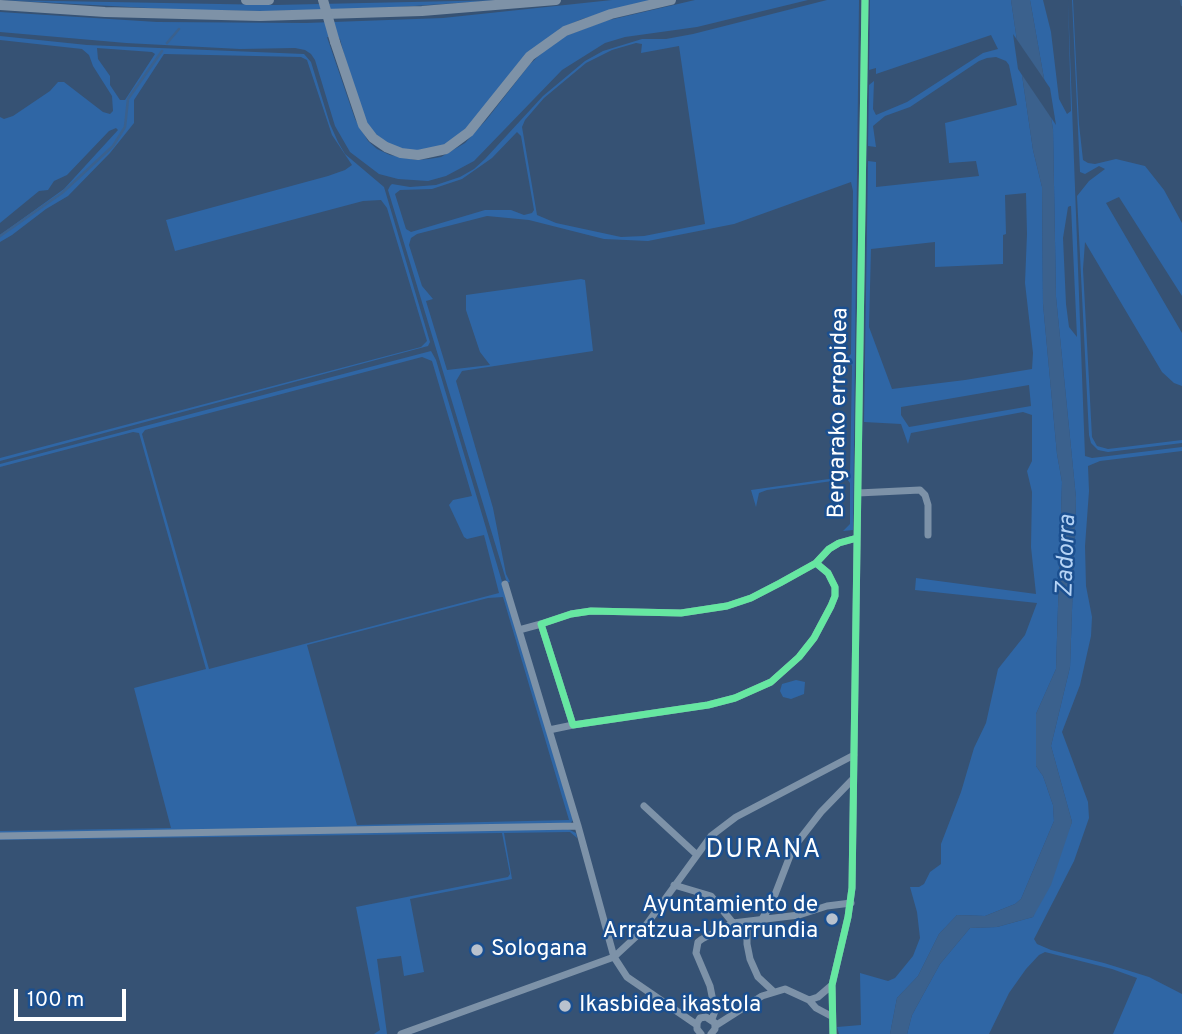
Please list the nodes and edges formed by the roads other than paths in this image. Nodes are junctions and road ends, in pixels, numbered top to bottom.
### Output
1 (246, 0) edge
2 (269, 0) edge
3 (323, 0) edge
4 (556, 0) edge
5 (671, 0) edge
6 (865, 0) edge
7 (0, 5) edge
8 (858, 493) junction
9 (928, 535) dead end
10 (857, 538) junction
11 (816, 563) junction
12 (505, 584) dead end
13 (541, 624) junction
14 (519, 630) junction
15 (573, 725) junction
16 (549, 730) junction
17 (854, 755) junction
18 (854, 778) junction
19 (643, 806) dead end
20 (578, 826) junction
21 (0, 836) edge
22 (697, 855) junction
23 (674, 886) junction
24 (851, 903) junction
25 (762, 919) junction
26 (733, 923) junction
27 (747, 923) junction
28 (614, 957) junction
29 (832, 985) junction
30 (773, 991) junction
31 (809, 1000) junction
32 (831, 1016) junction
33 (713, 1022) junction
34 (696, 1025) junction
35 (401, 1034) edge
36 (701, 1034) edge
37 (711, 1034) edge
38 (832, 1034) edge

1 - 2 highway
3 - 5 highway, bridge
4 - 7 highway
6 - 8 street, Bergarako errepidea
8 - 9 street
8 - 10 street, Bergarako errepidea
10 - 11 street
10 - 17 street, Bergarako errepidea
11 - 13 street
11 - 15 street
12 - 14 street
13 - 14 street
13 - 15 street
14 - 16 street
15 - 16 street
16 - 20 street
17 - 18 street, Bergarako errepidea
17 - 22 street
18 - 24 street, Bergarako errepidea
18 - 25 street
19 - 22 street
20 - 21 street
20 - 28 street
22 - 23 street
23 - 26 street
23 - 28 street
24 - 25 street
24 - 29 street, Bergarako errepidea
25 - 27 street
26 - 27 street
26 - 33 street
27 - 30 street
28 - 34 street
28 - 35 street
29 - 31 street
29 - 32 street, Bergarako errepidea
30 - 31 street
30 - 33 street
31 - 32 street
32 - 38 street, Bergarako errepidea
33 - 34 street
33 - 37 street
34 - 36 street

